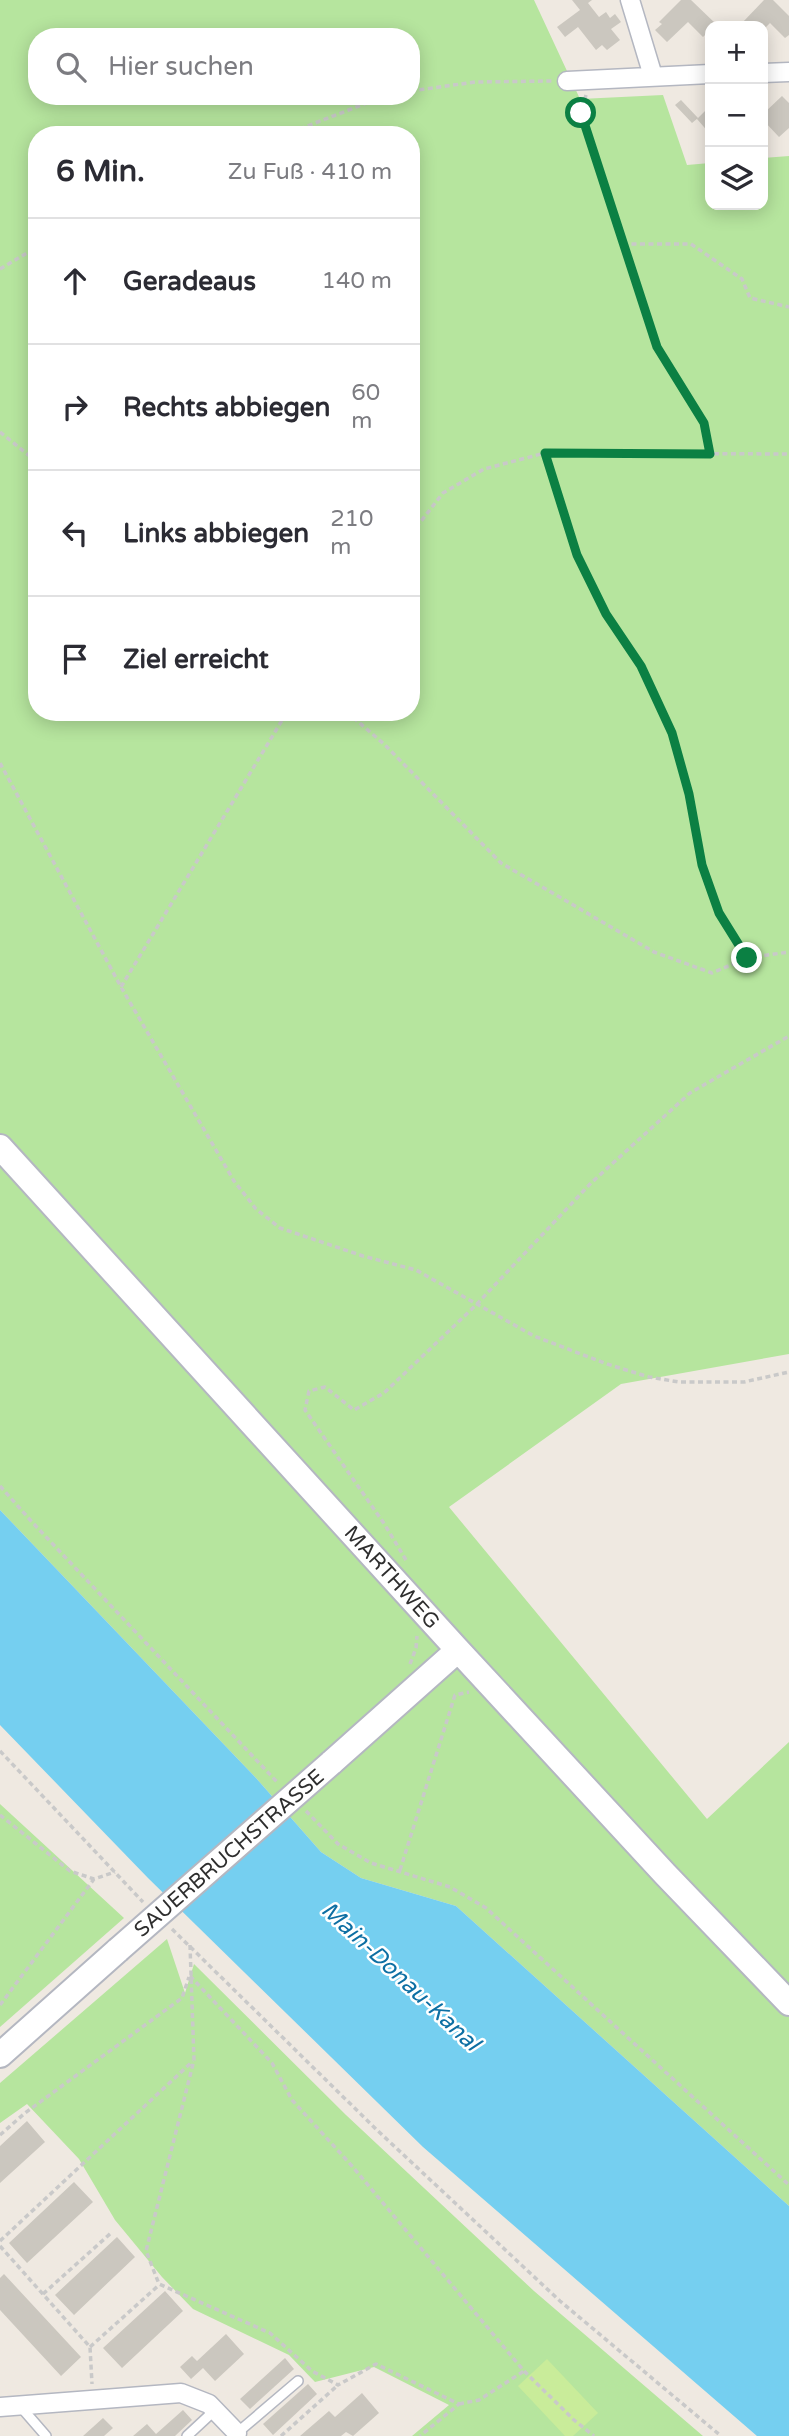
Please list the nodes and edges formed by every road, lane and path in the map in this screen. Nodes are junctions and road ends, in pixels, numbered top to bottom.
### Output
1 (630, 0) edge
2 (789, 72) edge
3 (768, 73) edge
4 (705, 74) edge
5 (653, 76) junction
6 (590, 79) junction
7 (567, 81) joint
8 (420, 90) edge
9 (362, 105) edge
10 (308, 126) edge
11 (624, 244) junction
12 (28, 252) edge
13 (0, 269) edge
14 (789, 307) edge
15 (0, 432) edge
16 (545, 453) junction
17 (710, 454) junction
18 (789, 454) edge
19 (28, 455) edge
20 (420, 522) edge
21 (282, 721) edge
22 (357, 721) edge
23 (0, 764) edge
24 (789, 952) edge
25 (747, 958) junction
26 (121, 987) junction
27 (789, 1036) edge
28 (0, 1147) edge
29 (476, 1305) junction
30 (789, 1372) edge
31 (0, 1486) edge
32 (401, 1552) dead end
33 (458, 1650) junction
34 (469, 1692) dead end
35 (0, 1751) edge
36 (285, 1790) dead end
37 (303, 1808) dead end
38 (0, 1815) edge
39 (400, 1871) junction
40 (115, 1872) junction
41 (94, 1879) junction
42 (147, 1906) dead end
43 (190, 1975) junction
44 (789, 2003) edge
45 (0, 2005) edge
46 (0, 2055) edge
47 (194, 2060) junction
48 (0, 2135) edge
49 (789, 2185) edge
50 (111, 2233) dead end
51 (0, 2243) edge
52 (159, 2284) junction
53 (43, 2294) junction
54 (90, 2347) junction
55 (524, 2371) junction
56 (298, 2381) dead end
57 (338, 2385) junction
58 (93, 2400) junction
59 (459, 2404) junction
60 (20, 2405) junction
61 (0, 2407) edge
62 (215, 2410) junction
63 (237, 2433) joint
64 (46, 2436) edge
65 (187, 2436) edge
66 (281, 2436) edge
67 (419, 2436) edge
68 (594, 2436) edge
69 (721, 2436) edge

1 - 5 street
2 - 3 street
4 - 5 street
5 - 6 street
6 - 7 street
6 - 11 path
7 - 8 path
9 - 10 path
11 - 14 path
11 - 17 path
12 - 13 path
15 - 19 path
16 - 17 path
16 - 20 path
16 - 25 path
17 - 18 path
21 - 26 path
22 - 25 path
23 - 26 path
24 - 25 path
26 - 29 path
27 - 29 path
28 - 33 main road, MARTHWEG
29 - 30 path
29 - 32 path
31 - 36 path
33 - 44 main road, MARTHWEG
33 - 46 main road, SAUERBRUCHSTRASSE, bridge
34 - 39 path
35 - 40 path
37 - 39 path
38 - 41 path
39 - 49 path
40 - 41 path
40 - 42 path
41 - 45 path
43 - 47 path
43 - 48 path
43 - 55 path
43 - 69 path
47 - 51 path
47 - 52 path
50 - 53 path
51 - 53 path
52 - 54 path
52 - 57 path
53 - 54 path
54 - 58 path
55 - 59 path
55 - 68 path
56 - 63 lane
57 - 59 path
57 - 66 path
58 - 60 street
58 - 62 street
59 - 67 path
60 - 61 street
60 - 64 lane
62 - 63 street
62 - 65 lane

